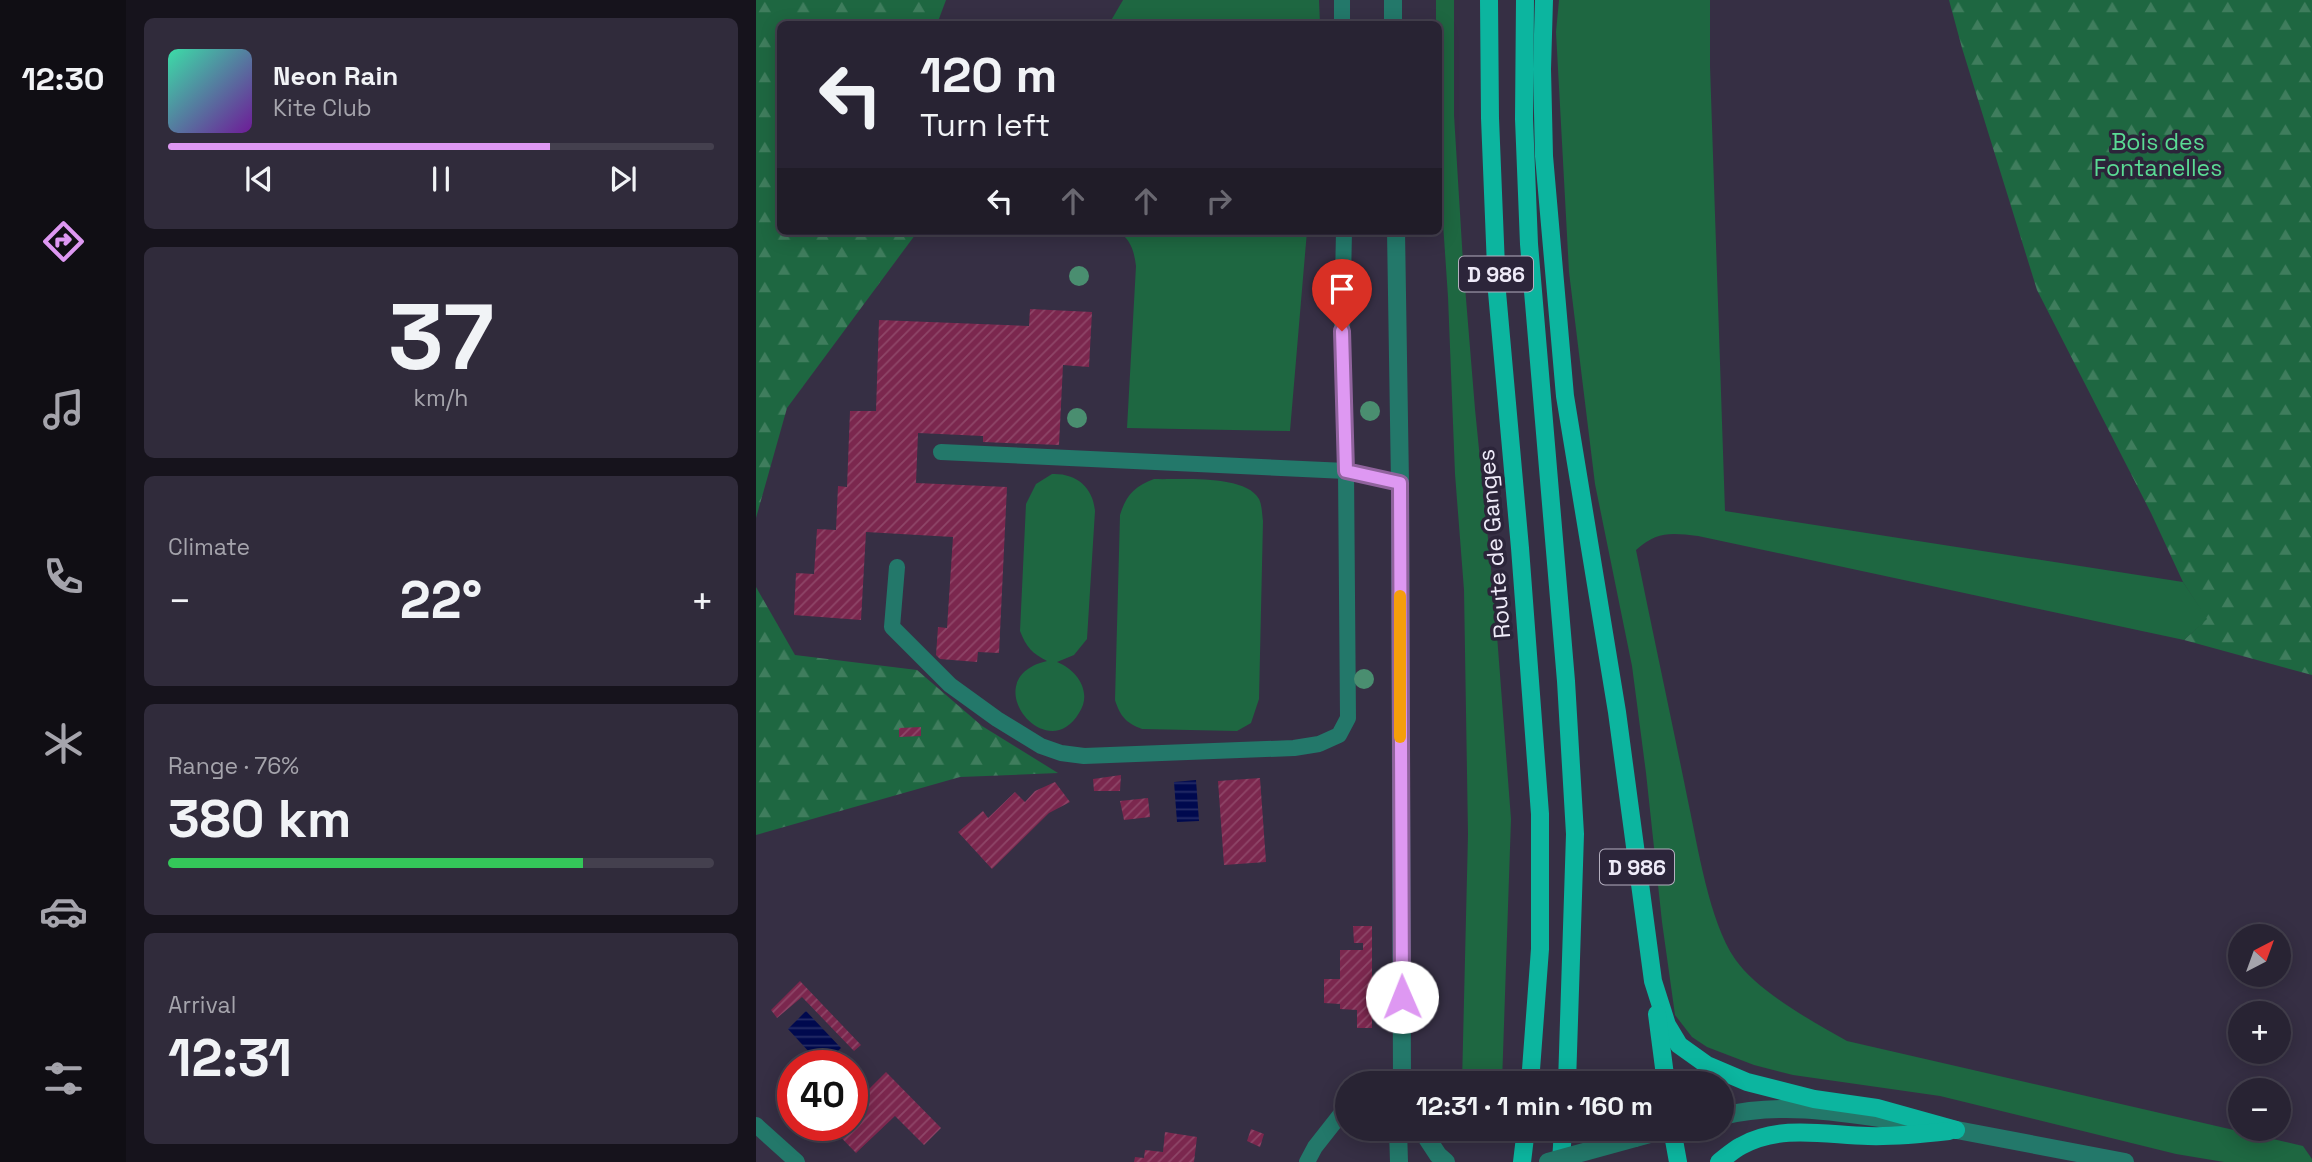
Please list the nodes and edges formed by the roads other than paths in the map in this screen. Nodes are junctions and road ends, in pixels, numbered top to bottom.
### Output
1 (1342, 0) edge
2 (1393, 0) edge
3 (1489, 0) edge
4 (1525, 0) edge
5 (1544, 0) edge
6 (1342, 21) edge
7 (1393, 21) edge
8 (1344, 235) edge
9 (1396, 235) edge
10 (941, 452) dead end
11 (1346, 471) junction
12 (1400, 483) junction
13 (897, 567) dead end
14 (1653, 981) junction
15 (1404, 1071) edge
16 (1531, 1071) edge
17 (1567, 1071) edge
18 (1664, 1071) edge
19 (1734, 1113) edge
20 (1335, 1122) edge
21 (756, 1125) edge
22 (1956, 1130) junction
23 (1398, 1141) edge
24 (1429, 1141) edge
25 (1525, 1141) edge
26 (1562, 1141) edge
27 (1624, 1141) edge
28 (1673, 1141) edge
29 (1441, 1160) edge
30 (797, 1162) edge
31 (1307, 1162) edge
32 (1399, 1162) edge
33 (1522, 1162) edge
34 (1548, 1162) edge
35 (1561, 1162) edge
36 (1678, 1162) edge
37 (1719, 1162) edge
38 (2125, 1162) edge

1 - 6 lane
2 - 7 street
3 - 16 main road, Route de Ganges / D 986
4 - 17 main road, D 986
5 - 14 main road, D 986
8 - 11 lane
9 - 12 street
10 - 11 lane
11 - 12 lane
11 - 13 lane
12 - 15 street
14 - 18 main road, D 986
14 - 22 main road, D 986
19 - 22 street
20 - 31 lane
21 - 30 lane
22 - 37 main road
22 - 38 street
23 - 32 street
24 - 29 street
25 - 33 main road
26 - 35 main road
27 - 34 street, bridge
28 - 36 main road

